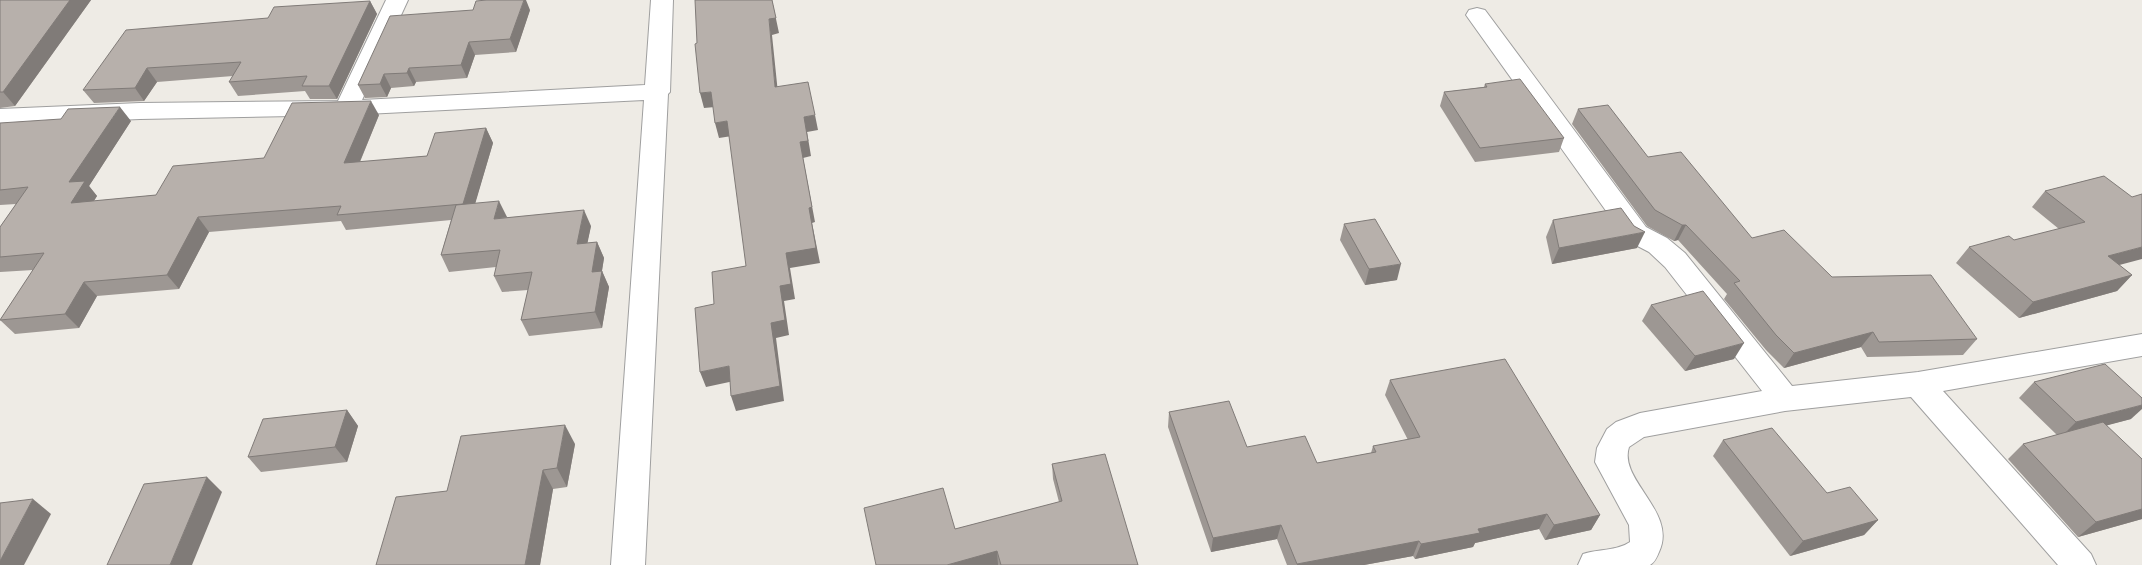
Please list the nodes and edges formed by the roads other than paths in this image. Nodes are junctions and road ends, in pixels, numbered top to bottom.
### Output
1 (397, 0) edge
2 (662, 0) edge
3 (1478, 15) dead end
4 (658, 92) junction
5 (346, 108) junction
6 (0, 117) edge
7 (2142, 345) edge
8 (1918, 384) junction
9 (1785, 399) junction
10 (628, 565) edge
11 (1595, 565) edge
12 (2079, 565) edge

1 - 5 street
2 - 4 street
3 - 9 street
4 - 5 street
4 - 10 street
5 - 6 street
7 - 8 street
8 - 9 street
8 - 12 street
9 - 11 street

